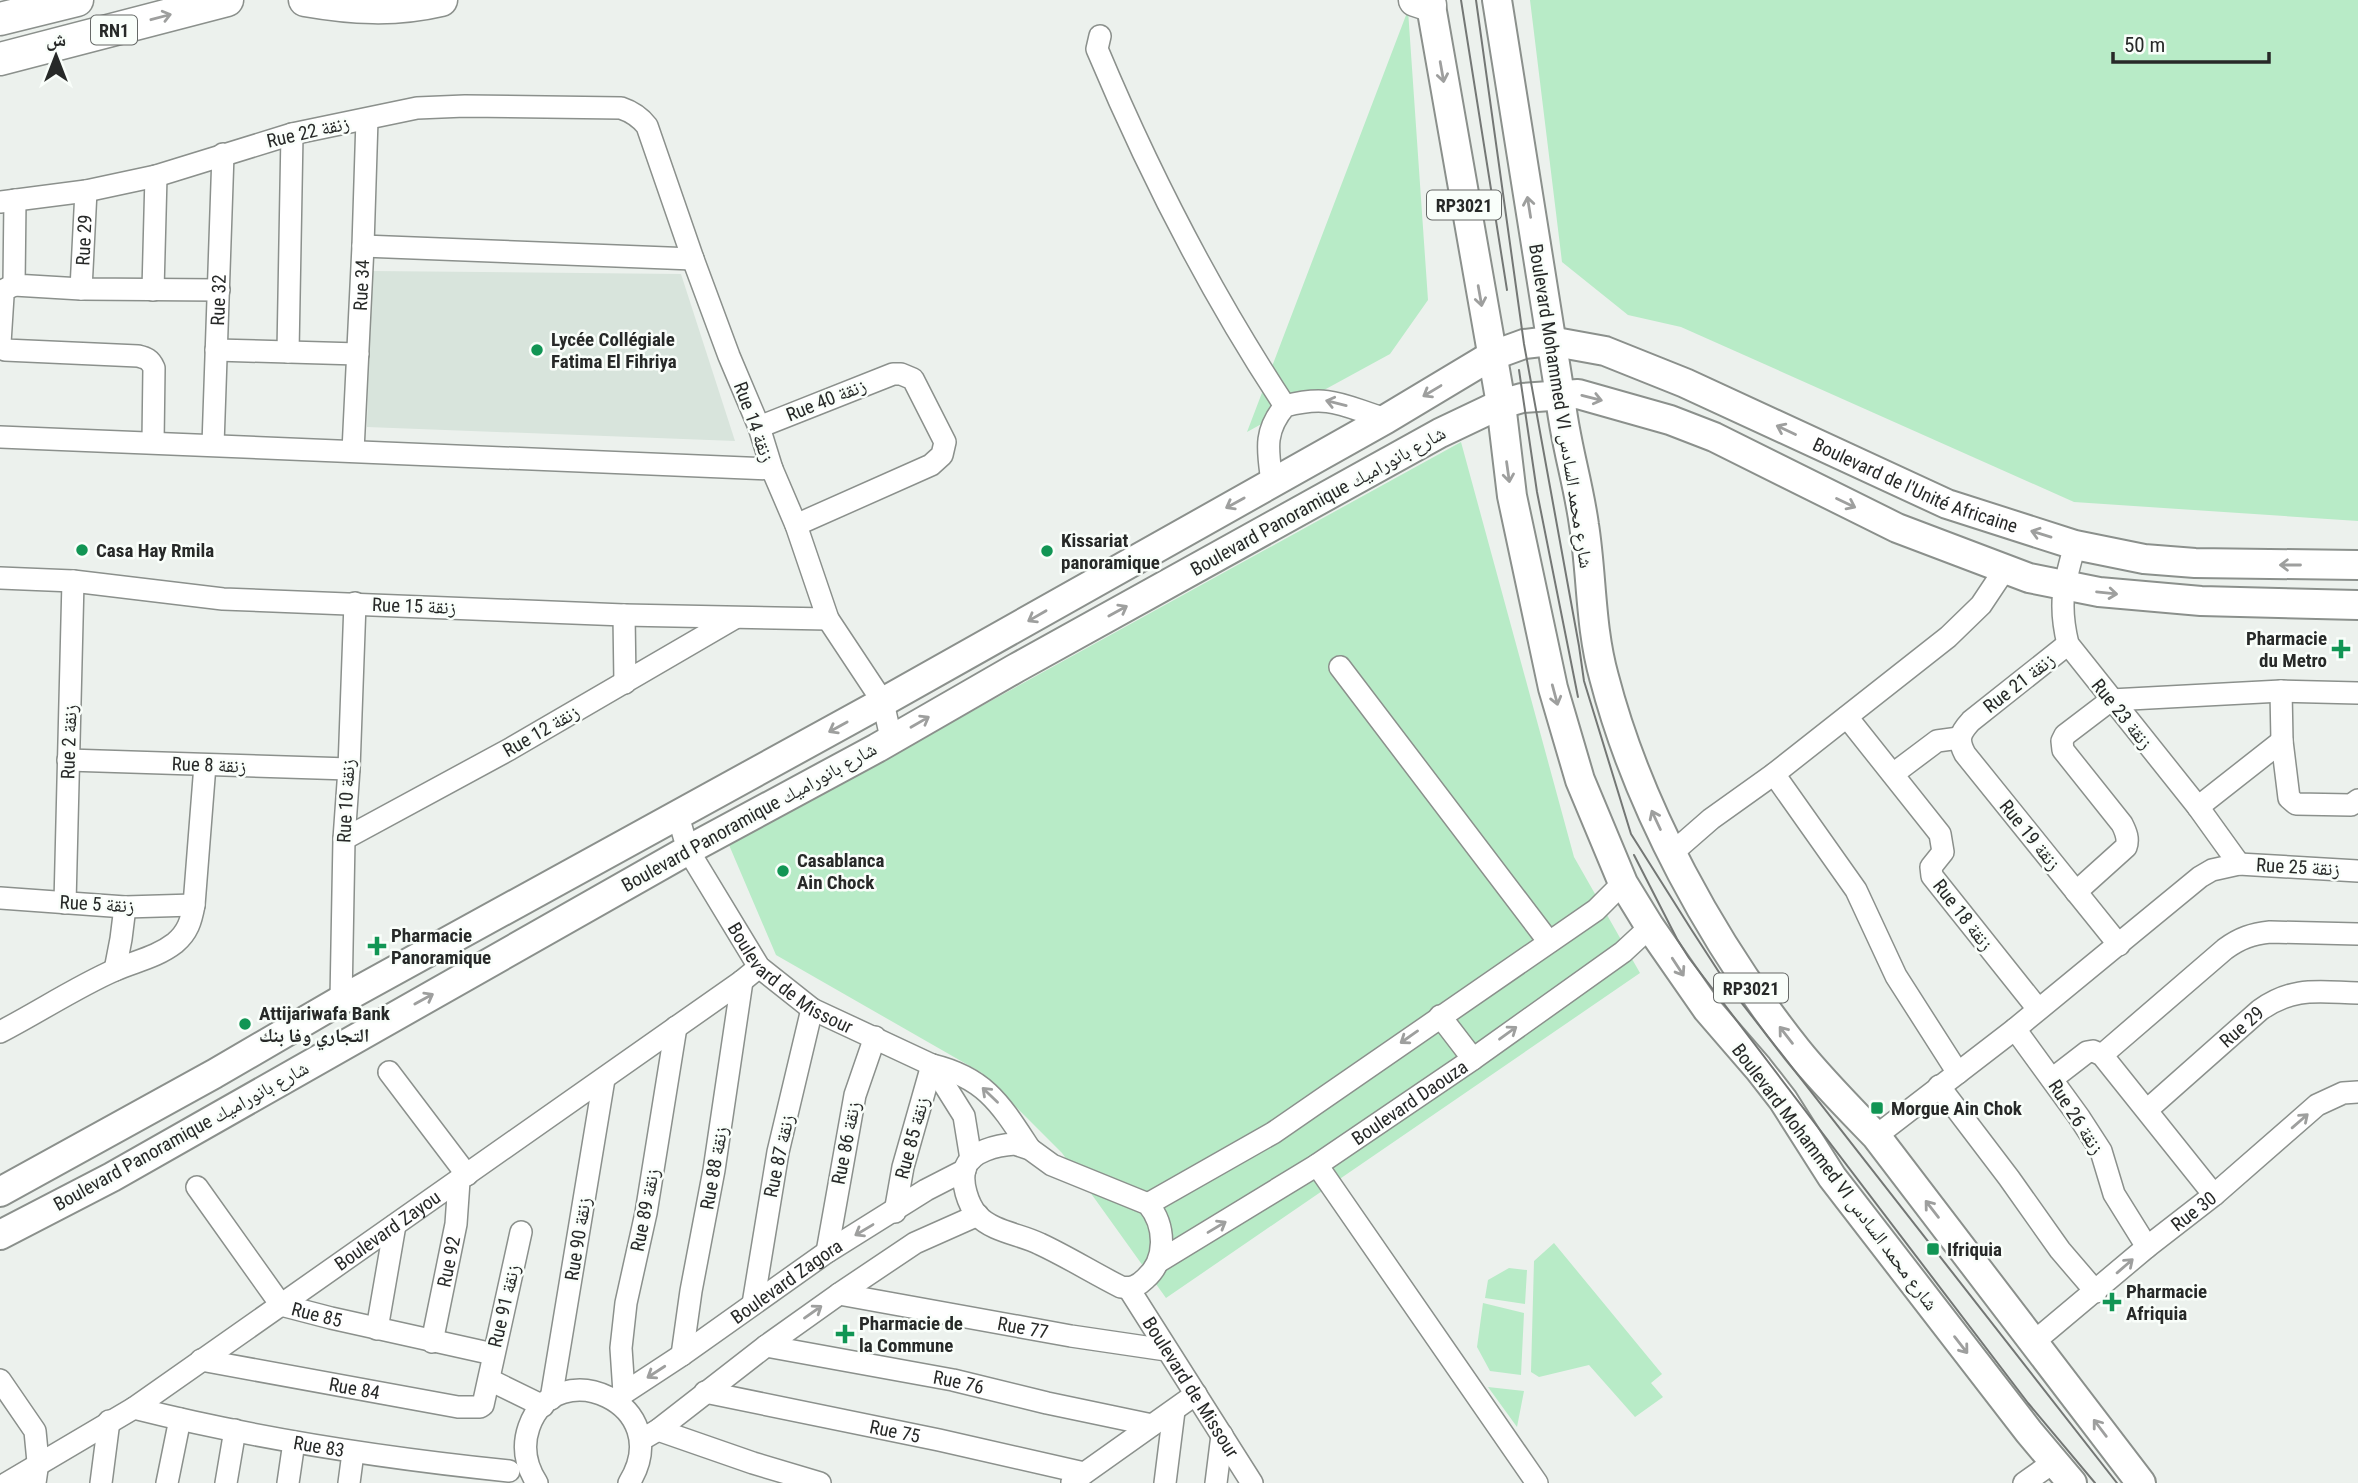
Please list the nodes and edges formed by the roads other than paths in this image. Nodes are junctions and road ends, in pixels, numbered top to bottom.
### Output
1 (77, 0) edge
2 (227, 0) edge
3 (305, 0) edge
4 (441, 0) edge
5 (1497, 0) edge
6 (1425, 2) edge
7 (0, 19) edge
8 (1100, 36) dead end
9 (0, 59) edge
10 (621, 108) joint
11 (367, 119) junction
12 (292, 134) junction
13 (223, 154) junction
14 (156, 176) junction
15 (86, 191) junction
16 (7, 201) edge
17 (363, 246) junction
18 (693, 259) junction
19 (14, 285) junction
20 (81, 289) junction
21 (153, 290) junction
22 (219, 290) junction
23 (1550, 341) junction
24 (216, 351) junction
25 (288, 352) junction
26 (358, 354) junction
27 (1491, 356) junction
28 (1560, 395) junction
29 (1501, 404) junction
30 (1285, 406) junction
31 (1386, 419) junction
32 (759, 427) junction
33 (0, 436) edge
34 (153, 442) junction
35 (213, 445) junction
36 (353, 451) junction
37 (772, 469) junction
38 (1272, 482) junction
39 (796, 525) junction
40 (2075, 545) junction
41 (2358, 565) edge
42 (2005, 569) junction
43 (0, 578) edge
44 (74, 581) junction
45 (2064, 584) junction
46 (355, 603) junction
47 (2358, 605) edge
48 (624, 615) junction
49 (735, 618) junction
50 (828, 619) junction
51 (2068, 645) junction
52 (1340, 667) dead end
53 (625, 684) junction
54 (2281, 691) junction
55 (2358, 693) edge
56 (2111, 700) junction
57 (883, 702) junction
58 (1847, 717) junction
59 (1965, 730) junction
60 (891, 738) junction
61 (2282, 741) junction
62 (68, 760) junction
63 (205, 765) junction
64 (349, 769) junction
65 (1774, 774) junction
66 (1893, 774) junction
67 (2358, 800) edge
68 (2198, 807) junction
69 (678, 816) junction
70 (344, 839) junction
71 (688, 850) junction
72 (1672, 853) junction
73 (2239, 864) junction
74 (2358, 871) edge
75 (1623, 883) junction
76 (2076, 892) junction
77 (0, 898) edge
78 (65, 903) junction
79 (194, 905) junction
80 (125, 908) junction
81 (1650, 928) junction
82 (2358, 934) edge
83 (1549, 942) junction
84 (2119, 945) junction
85 (115, 970) junction
86 (750, 974) junction
87 (2358, 993) edge
88 (341, 1000) junction
89 (812, 1009) junction
90 (2038, 1009) junction
91 (1440, 1016) junction
92 (676, 1027) junction
93 (2015, 1029) junction
94 (0, 1032) edge
95 (875, 1037) junction
96 (2102, 1055) junction
97 (1473, 1059) junction
98 (932, 1065) junction
99 (389, 1072) dead end
100 (1958, 1073) junction
101 (604, 1079) junction
102 (2052, 1079) junction
103 (1939, 1086) junction
104 (2358, 1092) edge
105 (2147, 1110) junction
106 (1876, 1136) junction
107 (1030, 1149) junction
108 (968, 1165) junction
109 (1317, 1165) junction
110 (463, 1178) junction
111 (197, 1187) dead end
112 (0, 1192) edge
113 (2214, 1195) junction
114 (1148, 1204) junction
115 (895, 1212) junction
116 (978, 1215) junction
117 (395, 1225) junction
118 (521, 1232) dead end
119 (0, 1235) edge
120 (2147, 1247) junction
121 (827, 1252) junction
122 (1158, 1262) junction
123 (1129, 1289) junction
124 (2096, 1292) junction
125 (839, 1294) junction
126 (753, 1304) junction
127 (281, 1305) junction
128 (377, 1329) junction
129 (2035, 1341) junction
130 (432, 1342) junction
131 (766, 1346) junction
132 (1166, 1350) junction
133 (493, 1354) junction
134 (682, 1355) junction
135 (201, 1360) junction
136 (0, 1380) edge
137 (489, 1380) junction
138 (705, 1392) junction
139 (1196, 1394) junction
140 (619, 1396) junction
141 (547, 1403) junction
142 (134, 1408) junction
143 (1174, 1411) junction
144 (180, 1419) junction
145 (109, 1421) junction
146 (1152, 1425) junction
147 (235, 1430) junction
148 (649, 1435) junction
149 (1222, 1436) junction
150 (294, 1442) junction
151 (353, 1453) junction
152 (525, 1456) junction
153 (414, 1472) edge
154 (37, 1473) edge
155 (2063, 1473) edge
156 (501, 1477) edge
157 (1084, 1480) edge
158 (7, 1483) edge
159 (101, 1483) edge
160 (167, 1483) edge
161 (226, 1483) edge
162 (288, 1483) edge
163 (349, 1483) edge
164 (537, 1483) edge
165 (629, 1483) edge
166 (820, 1483) edge
167 (1165, 1483) edge
168 (1216, 1483) edge
169 (1252, 1483) edge
170 (1537, 1483) edge
171 (2024, 1483) edge
172 (2141, 1483) edge

1 - 7 highway, RN1
9 -> 2 highway, RN1
3 - 4 highway
23 -> 5 main road, Boulevard Mohammed VI شارع محمد السادس / RP3021
6 -> 27 main road, Boulevard Mohammed VI شارع محمد السادس / RP3021
8 - 30 street
10 - 11 street, Rue 22 زنقة
10 - 18 street, Rue 14 زنقة
11 - 12 street, Rue 22 زنقة
11 - 17 street, Rue 34
12 - 13 street, Rue 22 زنقة
12 - 25 street
13 - 14 street, Rue 22 زنقة
13 - 22 street, Rue 32
14 - 15 street, Rue 22 زنقة
14 - 21 street
15 - 16 street, Rue 22 زنقة
15 - 20 street, Rue 29
16 - 19 street
17 - 18 street
17 - 26 street, Rue 34
18 - 32 street, Rue 14 زنقة
19 - 20 street
19 - 34 street
20 - 21 street
21 - 22 street
22 - 24 street, Rue 32
23 - 27 main road, Boulevard de l'Unité Africaine
23 - 28 main road, Boulevard Mohammed VI شارع محمد السادس / RP3021
40 -> 23 main road, Boulevard de l'Unité Africaine
24 - 25 street
24 - 35 street, Rue 32
25 - 26 street
26 - 36 street, Rue 34
27 - 29 main road, Boulevard Mohammed VI شارع محمد السادس / RP3021
27 -> 31 main road, Boulevard Panoramique شارع بانوراميك
28 - 29 main road, Boulevard de l'Unité Africaine
28 -> 42 main road, Boulevard de l'Unité Africaine
72 -> 28 main road, Boulevard Mohammed VI شارع محمد السادس / RP3021
60 -> 29 main road, Boulevard Panoramique شارع بانوراميك
29 -> 75 main road, Boulevard Mohammed VI شارع محمد السادس / RP3021
31 -> 30 street
30 - 38 street
31 - 38 main road, Boulevard Panoramique شارع بانوراميك
32 - 37 street, Rue 14 زنقة
32 - 39 street, Rue 40 زنقة
33 - 34 street
34 - 35 street
35 - 36 street
36 - 37 street
37 - 39 street, Rue 14 زنقة
38 -> 57 main road, Boulevard Panoramique شارع بانوراميك
39 - 50 street, Rue 14 زنقة
41 -> 40 main road, Boulevard de l'Unité Africaine
40 - 45 street, Rue 23 زنقة
42 - 45 main road, Boulevard de l'Unité Africaine
42 - 58 street
43 - 44 street, Rue 15 زنقة
44 - 46 street, Rue 15 زنقة
44 - 62 street, Rue 2 زنقة
45 -> 47 main road, Boulevard de l'Unité Africaine
45 - 51 street, Rue 23 زنقة
46 - 48 street, Rue 15 زنقة
46 - 64 street, Rue 10 زنقة
48 - 49 street, Rue 15 زنقة
48 - 53 street
49 - 50 street, Rue 15 زنقة
49 - 53 street, Rue 12 زنقة
50 - 57 street, Rue 14 زنقة
51 - 56 street, Rue 23 زنقة
51 - 59 street, Rue 21 زنقة
52 - 83 street
53 - 70 street, Rue 12 زنقة
54 - 55 street
54 - 56 street
54 - 61 street
56 - 68 street, Rue 23 زنقة
56 - 76 street
57 - 60 street, Rue 14 زنقة
57 -> 69 main road, Boulevard Panoramique شارع بانوراميك
58 - 65 street
58 - 66 street, Rue 18 زنقة
59 - 66 street, Rue 21 زنقة
59 - 76 street, Rue 19 زنقة
60 - 71 main road, Boulevard Panoramique شارع بانوراميك
61 - 67 street
61 - 68 street
62 - 63 street, Rue 8 زنقة
62 - 78 street, Rue 2 زنقة
63 - 64 street, Rue 8 زنقة
63 - 79 street
64 - 70 street, Rue 10 زنقة
65 - 72 street
65 - 100 street
66 - 90 street, Rue 18 زنقة
68 - 73 street, Rue 23 زنقة
69 - 71 street, Boulevard de Missour
69 - 88 main road, Boulevard Panoramique شارع بانوراميك
70 - 88 street, Rue 10 زنقة
71 - 86 street, Boulevard de Missour
119 -> 71 main road, Boulevard Panoramique شارع بانوراميك
106 -> 72 main road, Boulevard Mohammed VI شارع محمد السادس / RP3021
73 - 74 street, Rue 25 زنقة
73 - 84 street, Rue 25 زنقة
75 - 81 main road, Boulevard Mohammed VI شارع محمد السادس / RP3021
75 - 83 street
76 - 84 street, Rue 19 زنقة
77 - 78 street, Rue 5 زنقة
78 - 80 street, Rue 5 زنقة
79 - 80 street, Rue 5 زنقة
79 - 85 street
80 - 85 street
97 -> 81 street, Boulevard Daouza
81 -> 155 main road, Boulevard Mohammed VI شارع محمد السادس / RP3021
82 - 96 street
83 - 91 street
84 - 90 street, Rue 25 زنقة
85 - 94 street
86 - 89 street, Boulevard de Missour
86 - 92 street, Boulevard Zayou
86 - 134 street, Rue 88 زنقة
87 - 105 street, Rue 29
88 - 112 main road, Boulevard Panoramique شارع بانوراميك
89 - 95 street, Boulevard de Missour
89 - 126 street, Rue 87 زنقة
90 - 93 street, Rue 25 زنقة
91 - 97 street
91 -> 114 street
92 - 101 street, Boulevard Zayou
92 - 140 street, Rue 89 زنقة
93 - 100 street, Rue 25 زنقة
93 - 102 street, Rue 26 زنقة
95 - 98 street, Boulevard de Missour
95 - 121 street, Rue 86 زنقة
96 - 102 street
96 - 105 street
97 - 109 street, Boulevard Daouza
107 -> 98 street, Boulevard de Missour
98 - 108 street
98 - 115 street, Rue 85 زنقة
99 - 110 street
100 - 103 street, Rue 25 زنقة
101 - 110 street, Boulevard Zayou
101 - 141 street, Rue 90 زنقة
102 - 120 street, Rue 26 زنقة
103 - 106 street, Rue 25 زنقة
103 - 124 street
113 -> 104 street, Rue 30
105 - 113 street
129 -> 106 main road, Boulevard Mohammed VI شارع محمد السادس / RP3021
107 - 108 street, Boulevard de Missour
107 - 114 street, Boulevard de Missour
108 - 115 street, Boulevard Zagora
108 - 116 street
122 -> 109 street, Boulevard Daouza
109 - 170 street
110 - 117 street, Boulevard Zayou
110 - 130 street, Rue 92
111 - 127 street, Rue 85
113 - 120 street, Rue 30
114 - 122 street
115 -> 121 street, Boulevard Zagora
116 - 123 street
116 - 125 street, Boulevard Zagora
117 - 127 street, Boulevard Zayou
117 - 128 street
118 - 133 street, Rue 91 زنقة
124 -> 120 street, Rue 30
121 - 126 street, Boulevard Zagora
122 - 123 street
123 - 132 street, Boulevard de Missour
124 - 129 street, Rue 30
131 -> 125 street, Boulevard Zagora
125 - 132 street, Rue 77
126 - 134 street, Boulevard Zagora
127 - 128 street, Rue 85
127 - 135 street, Boulevard Zayou
128 - 130 street, Rue 85
172 -> 129 main road, Boulevard Mohammed VI شارع محمد السادس / RP3021
130 - 133 street, Rue 85
131 - 138 street, Boulevard Zagora
131 - 146 street, Rue 76
132 - 139 street, Boulevard de Missour
133 - 137 street, Rue 91 زنقة
134 -> 140 street, Boulevard Zagora
135 - 137 street, Rue 84
135 - 142 street, Boulevard Zayou
136 - 154 street
137 - 141 street
138 - 148 street, Boulevard Zagora
138 - 157 street, Rue 75
139 - 143 street
139 - 149 street, Boulevard de Missour
140 - 141 street
140 - 148 street
141 - 152 street, Rue 90 زنقة
142 - 144 street, Rue 83
142 - 145 street, Boulevard Zayou
143 - 146 street
143 - 167 street
144 - 147 street, Rue 83
144 - 160 street
145 - 154 street, Boulevard Zayou
145 - 159 street
146 - 157 street
147 - 150 street, Rue 83
147 - 161 street
148 - 165 street
148 - 166 street
149 - 168 street
149 - 169 street, Boulevard de Missour
150 - 151 street, Rue 83
150 - 162 street
151 - 153 street, Rue 83
151 - 163 street
152 - 156 street
152 - 164 street
153 - 156 street, Rue 83
154 - 158 street, Boulevard Zayou
155 - 171 street

